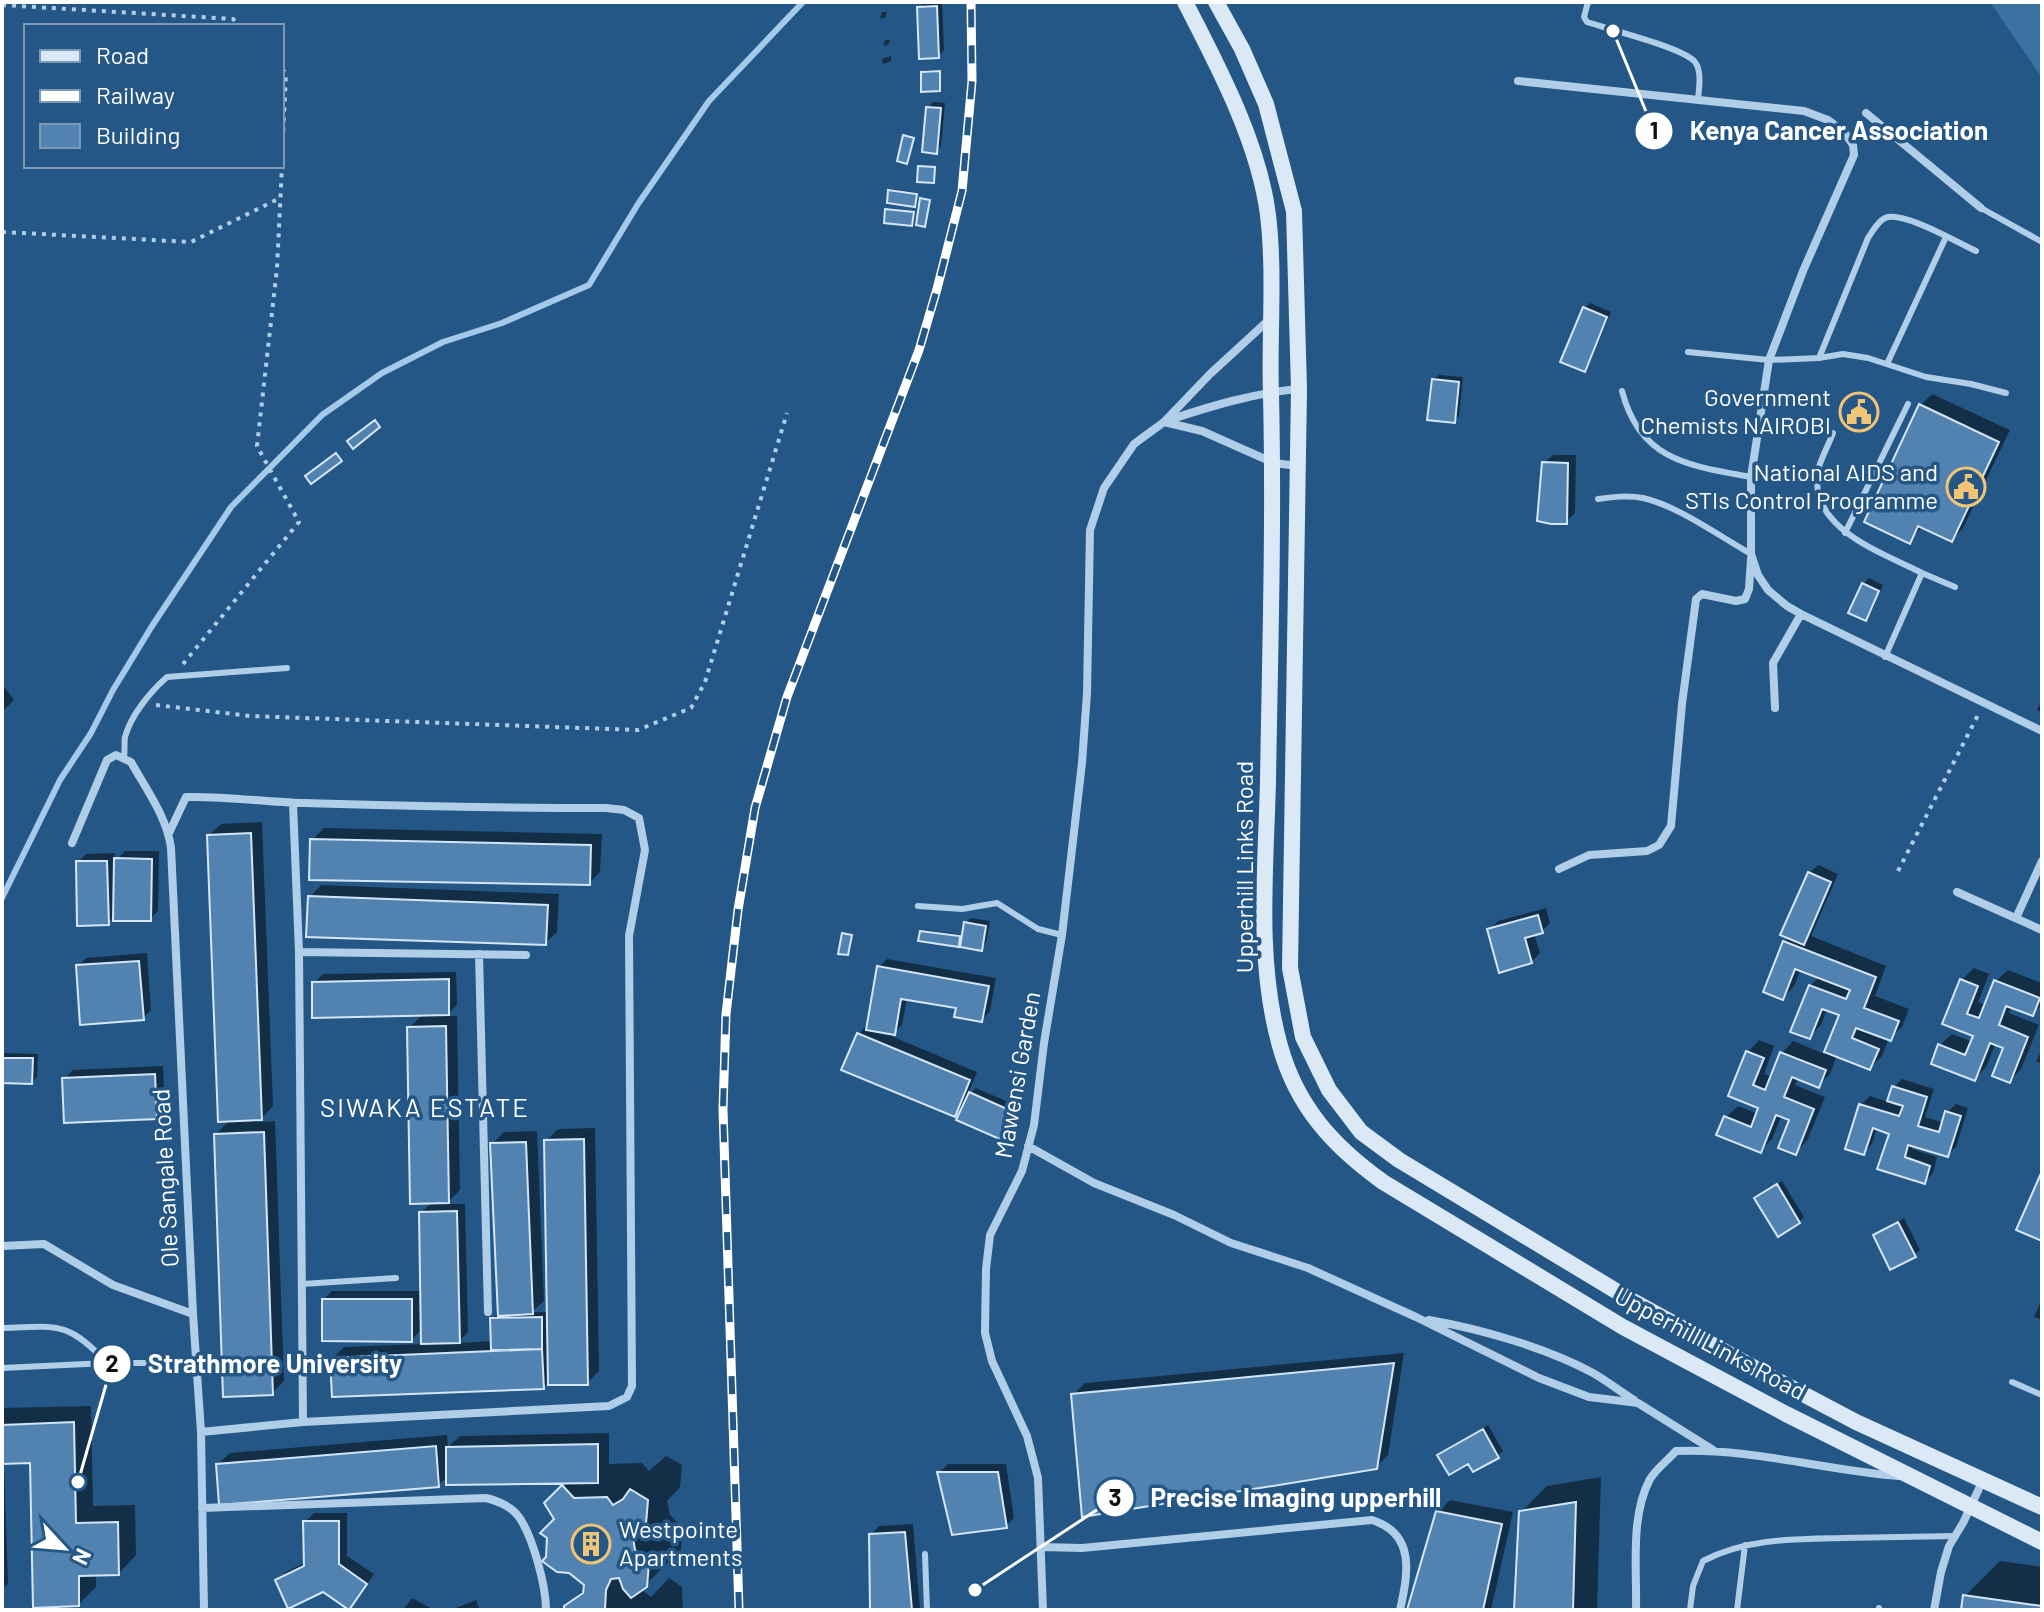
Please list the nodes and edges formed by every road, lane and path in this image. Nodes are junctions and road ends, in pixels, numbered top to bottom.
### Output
1 (1185, 2) edge
2 (1216, 2) edge
3 (1588, 2) edge
4 (2, 5) edge
5 (238, 24) edge
6 (284, 71) edge
7 (1518, 81) dead end
8 (1698, 100) junction
9 (1866, 113) dead end
10 (284, 116) edge
11 (282, 168) edge
12 (280, 198) junction
13 (1981, 208) joint
14 (2, 232) edge
15 (1946, 237) junction
16 (2042, 242) edge
17 (1976, 251) dead end
18 (1271, 318) junction
19 (1688, 352) dead end
20 (1819, 358) junction
21 (1769, 360) junction
22 (1887, 364) junction
23 (1299, 389) junction
24 (1271, 391) junction
25 (1622, 391) dead end
26 (2006, 393) dead end
27 (1908, 404) dead end
28 (787, 413) dead end
29 (1164, 422) junction
30 (1833, 433) dead end
31 (1274, 463) junction
32 (1298, 466) junction
33 (1751, 477) junction
34 (1598, 499) dead end
35 (1845, 533) junction
36 (1751, 554) junction
37 (1922, 573) junction
38 (1955, 587) dead end
39 (1801, 614) junction
40 (1885, 657) junction
41 (287, 668) dead end
42 (173, 677) junction
43 (1984, 703) junction
44 (1775, 708) dead end
45 (2042, 731) edge
46 (124, 757) junction
47 (293, 803) junction
48 (169, 833) junction
49 (72, 843) dead end
50 (2042, 861) edge
51 (1559, 869) dead end
52 (1898, 871) dead end
53 (1957, 892) dead end
54 (918, 906) dead end
55 (2016, 918) junction
56 (2042, 930) edge
57 (1062, 935) junction
58 (299, 952) junction
59 (479, 954) junction
60 (526, 955) dead end
61 (1028, 1146) junction
62 (2, 1246) edge
63 (396, 1278) dead end
64 (302, 1284) junction
65 (488, 1312) dead end
66 (193, 1314) junction
67 (1416, 1317) junction
68 (2, 1328) edge
69 (107, 1363) junction
70 (196, 1363) junction
71 (2, 1368) edge
72 (2012, 1382) dead end
73 (2042, 1395) edge
74 (1638, 1403) junction
75 (303, 1422) junction
76 (201, 1432) junction
77 (1713, 1450) junction
78 (1910, 1476) junction
79 (1984, 1479) junction
80 (1970, 1506) junction
81 (2042, 1507) edge
82 (202, 1508) junction
83 (1956, 1536) junction
84 (2042, 1542) edge
85 (1745, 1545) junction
86 (1041, 1547) junction
87 (925, 1554) dead end
88 (204, 1610) edge
89 (546, 1610) edge
90 (927, 1610) edge
91 (1043, 1610) edge
92 (1400, 1610) edge
93 (1636, 1610) edge
94 (1690, 1610) edge
95 (1737, 1610) edge
96 (1934, 1610) edge

1 - 18 street, Upperhill Links Road
2 - 23 street, Upperhill Links Road
3 - 8 lane
4 - 5 path
6 - 10 path
7 - 8 street
8 - 21 street
9 - 13 street
11 - 12 path
12 - 14 path
12 - 42 path
13 - 16 lane
15 - 17 lane
15 - 20 lane
15 - 22 lane
18 - 24 street, Upperhill Links Road
18 - 29 street
19 - 21 lane
20 - 21 lane
20 - 22 lane
21 - 33 street
22 - 26 lane
23 - 24 street
23 - 32 street, Upperhill Links Road
24 - 29 street
24 - 31 street, Upperhill Links Road
25 - 33 lane
27 - 35 lane
28 - 42 path
29 - 31 street
29 - 57 street, Mawensi Garden
30 - 35 lane
31 - 32 street
31 - 78 street, Upperhill Links Road
32 - 79 street, Upperhill Links Road
33 - 36 street
34 - 36 lane
35 - 37 lane
36 - 39 street
36 - 51 street
37 - 38 lane
37 - 40 lane
39 - 40 street
39 - 44 street
40 - 43 street
41 - 42 lane
42 - 46 lane
43 - 45 street
43 - 52 path
46 - 48 street, Ole Sangale Road
46 - 49 street
47 - 48 street
47 - 58 street
47 - 75 street
48 - 66 street, Ole Sangale Road
50 - 55 street
53 - 55 street
54 - 57 lane
55 - 56 street
57 - 61 street, Mawensi Garden
58 - 59 street
58 - 64 street
59 - 60 street
59 - 65 street
61 - 67 street
61 - 86 street, Mawensi Garden
62 - 66 street
63 - 64 lane
64 - 75 street
66 - 70 street, Ole Sangale Road
67 - 74 street
67 - 74 street
68 - 69 lane
69 - 70 lane
69 - 71 lane
70 - 76 street, Ole Sangale Road
72 - 73 lane
74 - 77 street
75 - 76 street
76 - 82 street, Ole Sangale Road
77 - 78 street
77 - 93 street
78 - 80 street, Upperhill Links Road
79 - 80 street
79 - 81 street, Upperhill Links Road
80 - 83 street
80 - 84 street, Upperhill Links Road
82 - 88 street, Ole Sangale Road
82 - 89 street
83 - 85 lane
83 - 96 street
85 - 94 lane
85 - 95 lane
86 - 91 street, Mawensi Garden
86 - 92 street
87 - 90 lane

